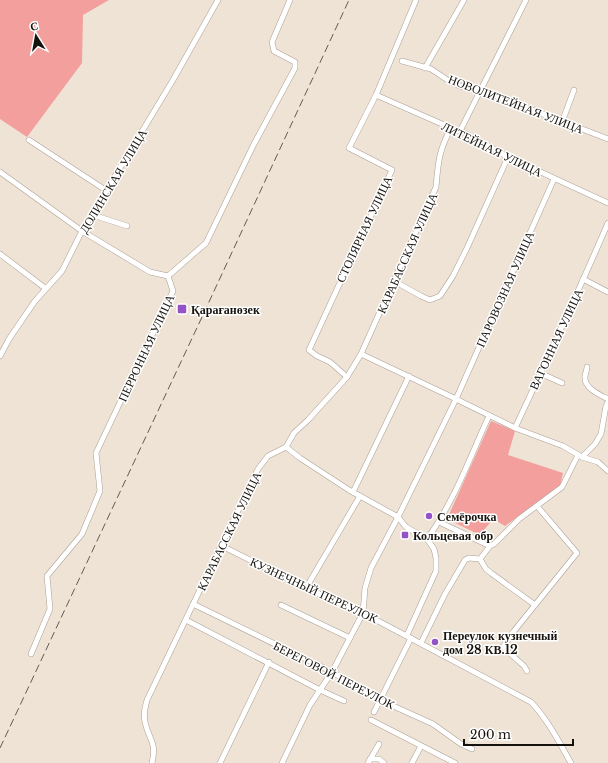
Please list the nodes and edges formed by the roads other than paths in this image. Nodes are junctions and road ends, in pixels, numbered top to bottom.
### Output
1 (218, 0) edge
2 (290, 0) edge
3 (416, 0) edge
4 (464, 0) edge
5 (526, 0) edge
6 (402, 61) dead end
7 (426, 68) junction
8 (480, 90) junction
9 (574, 90) dead end
10 (376, 96) junction
11 (562, 122) junction
12 (451, 128) junction
13 (460, 131) junction
14 (608, 139) edge
15 (29, 140) dead end
16 (508, 157) junction
17 (0, 172) edge
18 (554, 179) junction
19 (107, 191) junction
20 (608, 203) edge
21 (93, 215) junction
22 (608, 223) edge
23 (127, 226) dead end
24 (82, 232) junction
25 (0, 254) edge
26 (168, 276) junction
27 (584, 279) junction
28 (394, 281) junction
29 (45, 288) junction
30 (608, 292) edge
31 (361, 354) junction
32 (0, 356) edge
33 (587, 368) dead end
34 (540, 373) junction
35 (409, 376) junction
36 (347, 377) junction
37 (562, 383) dead end
38 (456, 399) junction
39 (608, 399) edge
40 (608, 402) edge
41 (489, 416) junction
42 (606, 423) edge
43 (515, 428) junction
44 (286, 447) junction
45 (580, 456) junction
46 (608, 470) edge
47 (353, 492) junction
48 (360, 496) junction
49 (537, 506) junction
50 (398, 517) junction
51 (439, 522) junction
52 (427, 539) junction
53 (222, 546) junction
54 (490, 546) junction
55 (480, 559) junction
56 (306, 588) junction
57 (193, 604) junction
58 (281, 605) dead end
59 (535, 605) junction
60 (363, 613) junction
61 (186, 620) junction
62 (409, 636) junction
63 (350, 638) junction
64 (421, 643) junction
65 (31, 654) dead end
66 (269, 662) junction
67 (527, 671) dead end
68 (332, 672) junction
69 (320, 690) junction
70 (380, 700) junction
71 (344, 701) dead end
72 (374, 712) dead end
73 (371, 720) dead end
74 (379, 744) dead end
75 (421, 746) junction
76 (472, 749) dead end
77 (369, 761) edge
78 (152, 763) edge
79 (220, 763) edge
80 (282, 763) edge
81 (384, 763) edge
82 (412, 763) edge
83 (455, 763) edge
84 (571, 763) edge

1 - 19 street, ДОЛИНСКАЯ УЛИЦА
2 - 26 street, ПЕРРОННАЯ УЛИЦА
3 - 10 street, СТОЛЯРНАЯ УЛИЦА
4 - 7 street
5 - 8 street
6 - 7 street, НОВОЛИТЕЙНАЯ УЛИЦА
7 - 8 street, НОВОЛИТЕЙНАЯ УЛИЦА
8 - 11 street, НОВОЛИТЕЙНАЯ УЛИЦА
8 - 13 street
9 - 11 street
10 - 12 street, ЛИТЕЙНАЯ УЛИЦА
10 - 36 street, СТОЛЯРНАЯ УЛИЦА
11 - 14 street, НОВОЛИТЕЙНАЯ УЛИЦА
12 - 13 street, ЛИТЕЙНАЯ УЛИЦА
12 - 28 street, КАРАБАССКАЯ УЛИЦА
13 - 16 street, ЛИТЕЙНАЯ УЛИЦА
15 - 19 street
16 - 18 street, ЛИТЕЙНАЯ УЛИЦА
16 - 28 street
17 - 24 street
18 - 20 street, ЛИТЕЙНАЯ УЛИЦА
18 - 38 street, ПАРОВОЗНАЯ УЛИЦА
19 - 21 street, ДОЛИНСКАЯ УЛИЦА
21 - 23 street
21 - 24 street, ДОЛИНСКАЯ УЛИЦА
22 - 27 street, ВАГОННАЯ УЛИЦА
24 - 26 street
24 - 29 street, ДОЛИНСКАЯ УЛИЦА
25 - 29 street
26 - 65 street, ПЕРРОННАЯ УЛИЦА
27 - 30 street
27 - 34 street, ВАГОННАЯ УЛИЦА
28 - 31 street, КАРАБАССКАЯ УЛИЦА
29 - 32 street, ДОЛИНСКАЯ УЛИЦА
31 - 35 street
31 - 36 street, КАРАБАССКАЯ УЛИЦА
33 - 39 street
34 - 37 street
34 - 43 street, ВАГОННАЯ УЛИЦА
35 - 38 street
35 - 47 street
36 - 44 street, КАРАБАССКАЯ УЛИЦА
38 - 41 street
38 - 50 street
40 - 42 street
41 - 43 street
41 - 51 street
42 - 45 street
43 - 45 street
44 - 47 street
44 - 53 street, КАРАБАССКАЯ УЛИЦА
45 - 46 street
45 - 49 street
47 - 48 street
48 - 50 street
48 - 56 street
49 - 54 street
49 - 59 street
50 - 52 street
50 - 60 street
51 - 52 street
51 - 54 street
52 - 62 street
53 - 56 street, КУЗНЕЧНЫЙ ПЕРЕУЛОК
53 - 57 street, КАРАБАССКАЯ УЛИЦА
54 - 55 street
55 - 59 street
55 - 64 street
56 - 60 street, КУЗНЕЧНЫЙ ПЕРЕУЛОК
57 - 61 street, КАРАБАССКАЯ УЛИЦА
57 - 68 street, БЕРЕГОВОЙ ПЕРЕУЛОК
58 - 63 street
59 - 67 street
60 - 62 street, КУЗНЕЧНЫЙ ПЕРЕУЛОК
60 - 63 street
61 - 66 street
61 - 78 street, КАРАБАССКАЯ УЛИЦА
62 - 64 street, КУЗНЕЧНЫЙ ПЕРЕУЛОК
62 - 70 street
63 - 68 street
64 - 84 street, КУЗНЕЧНЫЙ ПЕРЕУЛОК
66 - 69 street
66 - 79 street
68 - 69 street
68 - 70 street, БЕРЕГОВОЙ ПЕРЕУЛОК
69 - 71 street
69 - 80 street
70 - 72 street
70 - 76 street, БЕРЕГОВОЙ ПЕРЕУЛОК
73 - 75 street
74 - 77 street
75 - 82 street
75 - 83 street
77 - 81 street

